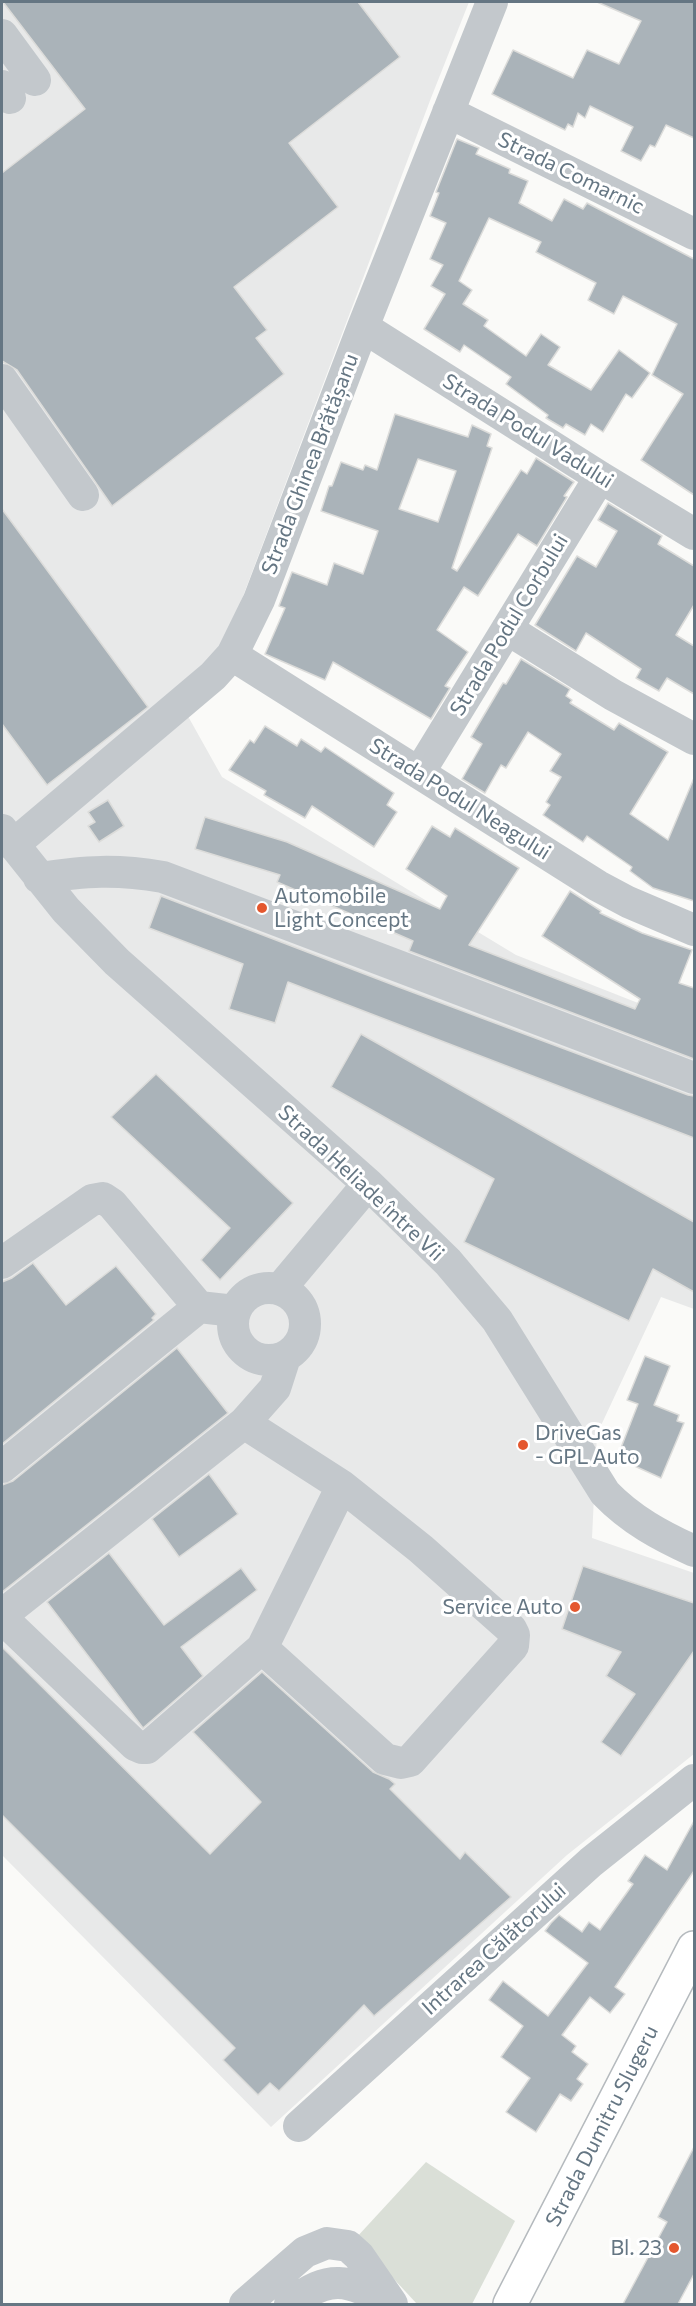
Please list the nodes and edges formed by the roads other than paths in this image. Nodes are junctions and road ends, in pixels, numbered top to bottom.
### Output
1 (492, 2) edge
2 (2, 35) edge
3 (15, 88) edge
4 (448, 112) junction
5 (694, 234) edge
6 (363, 327) junction
7 (2, 380) edge
8 (600, 477) junction
9 (83, 495) dead end
10 (694, 534) edge
11 (507, 628) junction
12 (232, 655) junction
13 (694, 740) edge
14 (419, 773) junction
15 (7, 838) edge
16 (39, 878) junction
17 (694, 930) edge
18 (694, 1078) edge
19 (368, 1184) junction
20 (2, 1263) edge
21 (280, 1289) junction
22 (199, 1307) junction
23 (235, 1311) junction
24 (285, 1357) junction
25 (244, 1423) junction
26 (2, 1467) edge
27 (342, 1486) junction
28 (694, 1551) edge
29 (2, 1617) edge
30 (262, 1648) junction
31 (694, 1780) edge
32 (694, 1948) edge
33 (299, 2126) dead end
34 (391, 2303) edge
35 (245, 2304) edge
36 (290, 2304) edge
37 (510, 2304) edge

1 - 4 street, Strada Ghinea Brătășanu
2 - 3 street
4 - 5 street, Strada Comarnic
4 - 6 street, Strada Ghinea Brătășanu
6 - 8 street, Strada Podul Vadului
6 - 12 street, Strada Ghinea Brătășanu
7 - 9 street
8 - 10 street, Strada Podul Vadului
8 - 11 street, Strada Podul Corbului
11 - 13 street
11 - 14 street, Strada Podul Corbului
12 - 14 street, Strada Podul Neagului
12 - 15 street, Strada Ghinea Brătășanu
14 - 17 street, Strada Podul Neagului
15 - 16 street, Strada Heliade între Vii
16 - 18 street
16 - 19 street, Strada Heliade între Vii
19 - 21 street
19 - 28 street, Strada Heliade între Vii
20 - 22 street
21 - 23 street
21 - 24 street
22 - 23 street
22 - 26 street
23 - 24 street
24 - 25 street
25 - 27 street
25 - 29 street
27 - 30 street
27 - 30 street
29 - 30 street
31 - 33 street, Intrarea Călătorului
32 - 37 main road, Strada Dumitru Slugeru
34 - 35 street
34 - 36 street

